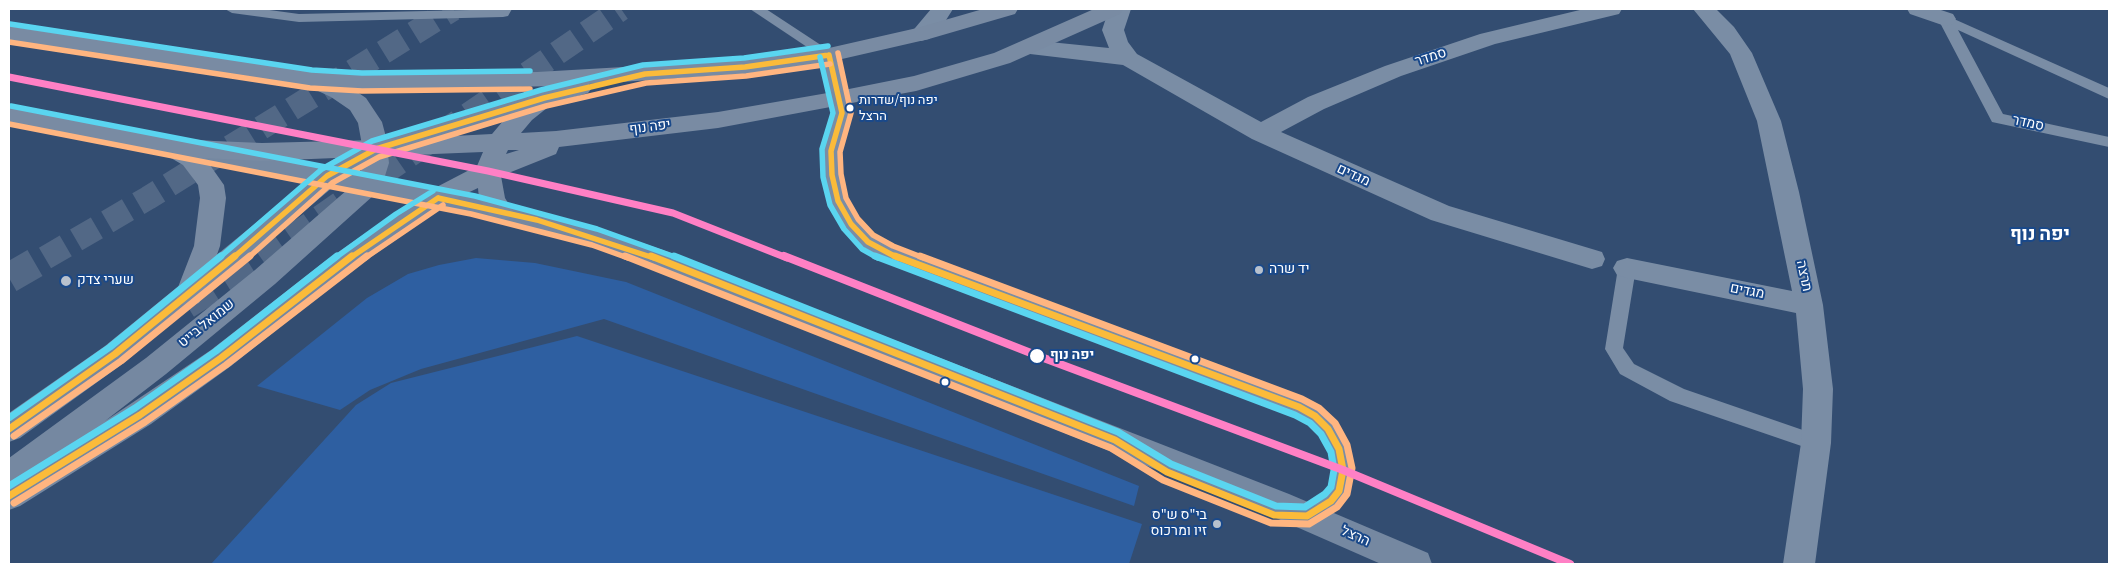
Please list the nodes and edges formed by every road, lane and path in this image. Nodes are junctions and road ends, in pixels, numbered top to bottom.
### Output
1 (232, 9) edge
2 (362, 9) edge
3 (505, 9) edge
4 (757, 9) edge
5 (942, 9) edge
6 (1007, 9) edge
7 (1112, 9) edge
8 (1120, 9) edge
9 (1611, 9) edge
10 (1704, 9) edge
11 (1918, 9) edge
12 (345, 17) junction
13 (1945, 19) junction
14 (9, 33) edge
15 (921, 34) junction
16 (1030, 47) junction
17 (829, 55) junction
18 (1129, 59) junction
19 (645, 74) junction
20 (311, 79) junction
21 (2109, 94) edge
22 (544, 98) junction
23 (839, 99) junction
24 (9, 115) edge
25 (1261, 133) junction
26 (587, 135) junction
27 (498, 142) junction
28 (2109, 142) edge
29 (171, 146) junction
30 (376, 150) junction
31 (488, 172) junction
32 (327, 176) junction
33 (369, 185) junction
34 (438, 198) junction
35 (500, 212) junction
36 (1592, 259) dead end
37 (1627, 268) joint
38 (189, 295) junction
39 (1809, 305) junction
40 (9, 429) edge
41 (1816, 443) junction
42 (9, 476) edge
43 (9, 496) edge
44 (1306, 516) junction
45 (1416, 564) edge
46 (1798, 564) edge

1 - 12 lane
2 - 12 lane
3 - 12 lane
4 - 17 lane
5 - 15 street
6 - 15 main road
7 - 16 main road, יפה נוף
8 - 18 street, מגדים
9 - 25 street, סמדר
10 - 39 street, תרצה
11 - 13 street
13 - 21 lane
13 - 28 lane, סמדר
14 - 20 main road
15 - 17 main road
16 - 18 street, מגדים
16 - 23 main road, יפה נוף
17 - 19 main road
17 - 23 lane
18 - 25 street, מגדים
19 - 20 main road
19 - 22 main road
20 - 30 street
22 - 27 main road
22 - 30 street
23 - 26 main road, יפה נוף
23 - 44 lane
24 - 29 main road, הרצל
25 - 36 street, מגדים
26 - 27 main road, יפה נוף
26 - 31 main road
27 - 30 main road, יפה נוף
27 - 31 main road
29 - 30 main road, יפה נוף
29 - 32 street, הרצל
29 - 38 main road
30 - 32 street
30 - 33 street
31 - 34 main road
31 - 35 main road
32 - 33 street, הרצל
32 - 38 street
33 - 34 street, הרצל
33 - 42 street, שמואל בייט
34 - 35 street, הרצל
34 - 43 street
35 - 44 street, הרצל
37 - 39 street, מגדים
37 - 41 lane
38 - 40 street
39 - 41 street, תרצה
41 - 46 street, תרצה
44 - 45 street, הרצל

